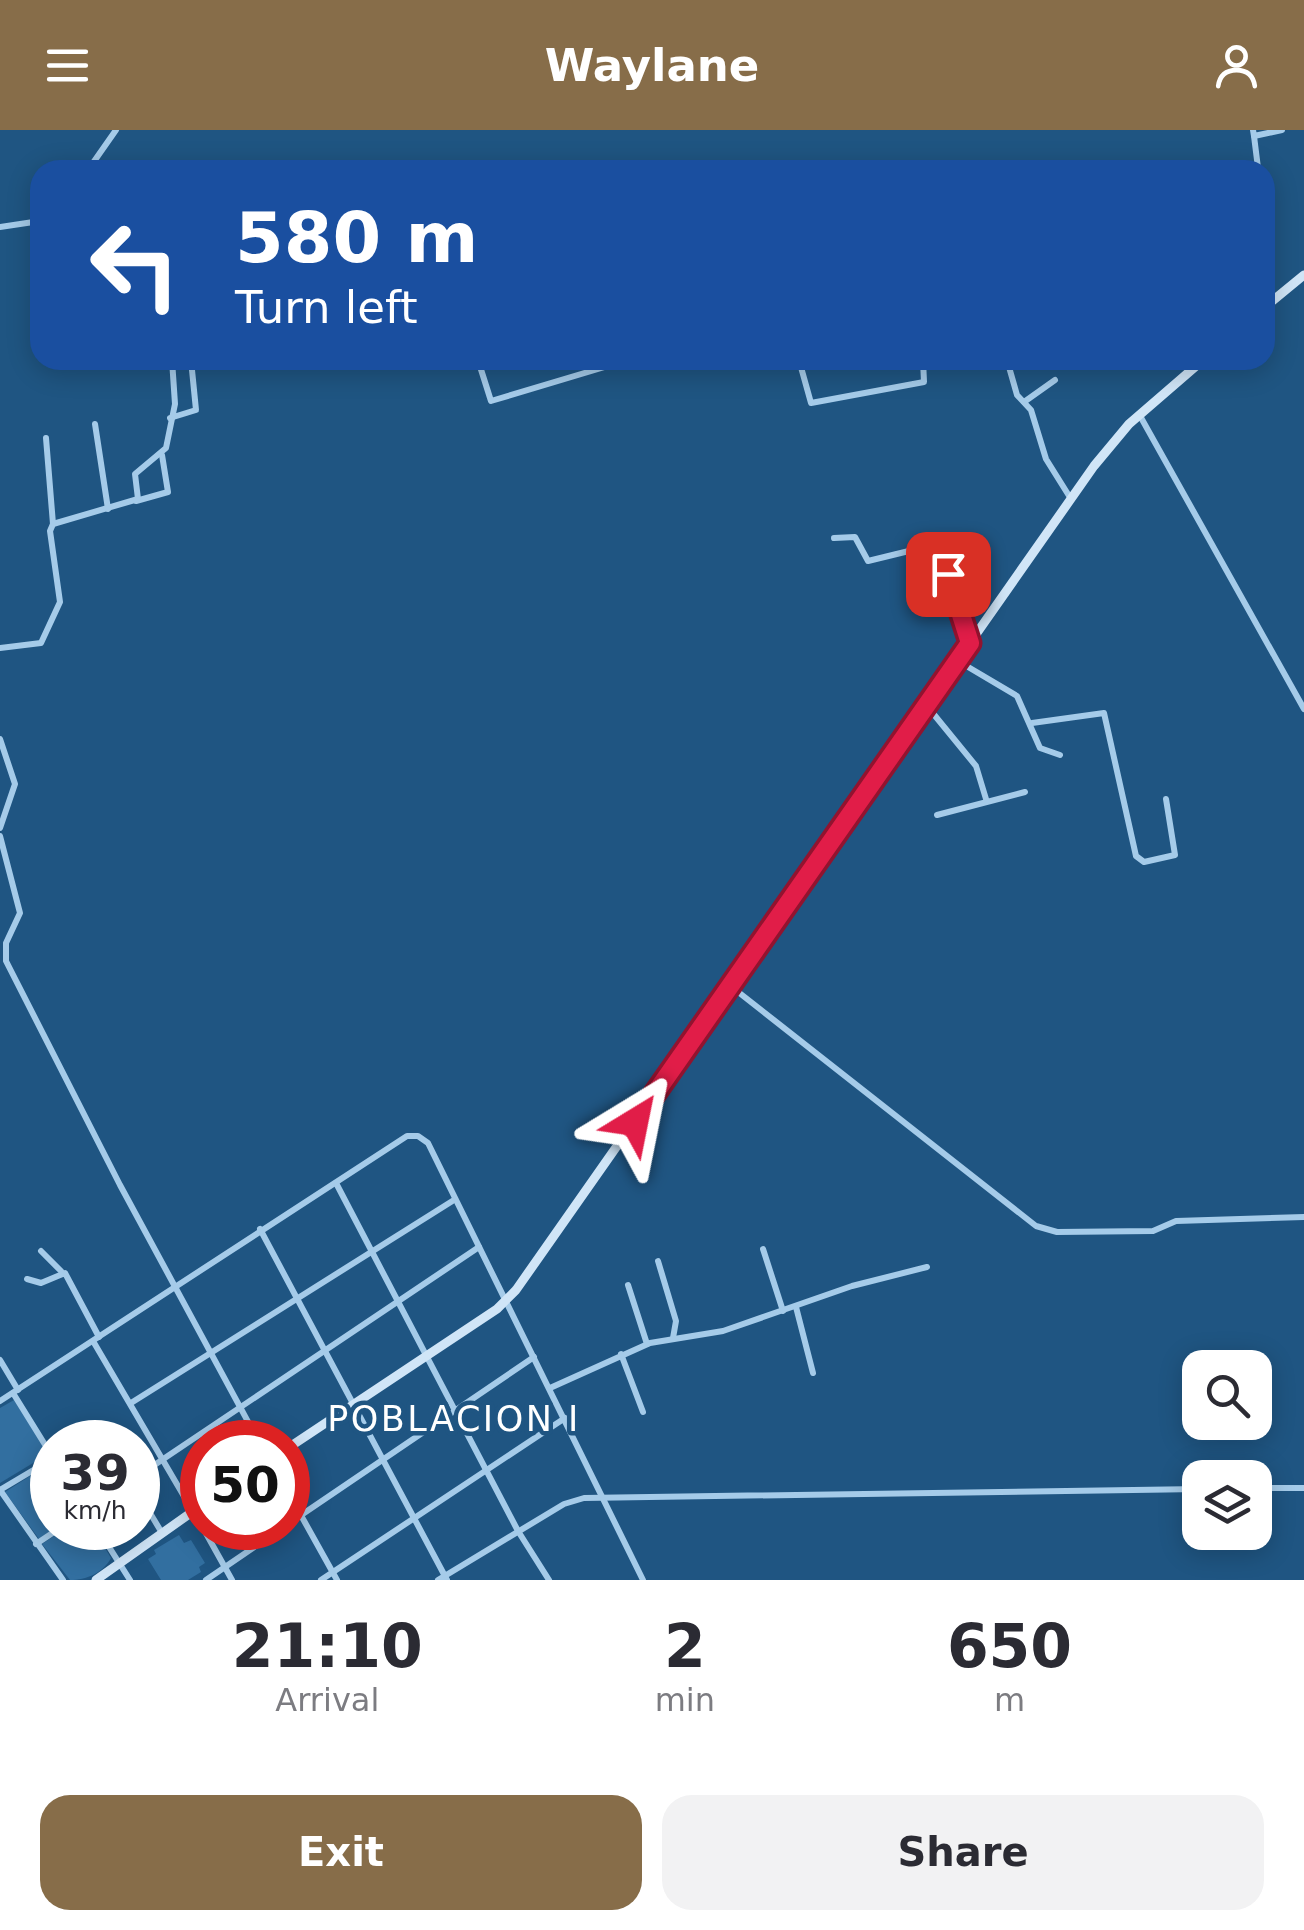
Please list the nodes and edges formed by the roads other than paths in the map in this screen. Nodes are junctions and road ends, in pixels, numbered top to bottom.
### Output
1 (116, 130) edge
2 (1282, 130) edge
3 (1254, 133) edge
4 (95, 160) edge
5 (1257, 160) edge
6 (30, 222) edge
7 (0, 227) edge
8 (1304, 274) edge
9 (1275, 299) edge
10 (173, 370) edge
11 (193, 370) edge
12 (481, 370) edge
13 (595, 370) edge
14 (803, 370) edge
15 (923, 370) edge
16 (1010, 370) edge
17 (1191, 370) edge
18 (1054, 380) dead end
19 (1024, 402) junction
20 (1139, 414) junction
21 (170, 418) junction
22 (95, 424) dead end
23 (46, 438) dead end
24 (162, 454) junction
25 (1071, 500) junction
26 (136, 502) junction
27 (108, 509) junction
28 (53, 524) junction
29 (834, 538) dead end
30 (970, 643) junction
31 (0, 648) edge
32 (958, 661) junction
33 (927, 706) junction
34 (1304, 709) edge
35 (1032, 723) junction
36 (0, 739) edge
37 (1060, 755) dead end
38 (1025, 792) dead end
39 (1166, 799) dead end
40 (986, 800) junction
41 (937, 815) dead end
42 (0, 828) edge
43 (0, 836) edge
44 (728, 984) junction
45 (336, 1182) junction
46 (454, 1200) junction
47 (1304, 1217) edge
48 (260, 1229) junction
49 (374, 1248) junction
50 (478, 1248) junction
51 (763, 1249) dead end
52 (41, 1250) dead end
53 (658, 1261) dead end
54 (926, 1268) dead end
55 (62, 1272) junction
56 (27, 1279) dead end
57 (628, 1285) dead end
58 (173, 1286) junction
59 (296, 1298) junction
60 (399, 1298) junction
61 (506, 1300) junction
62 (796, 1307) junction
63 (783, 1311) junction
64 (674, 1338) junction
65 (96, 1339) junction
66 (647, 1344) junction
67 (322, 1348) junction
68 (428, 1354) junction
69 (620, 1354) junction
70 (210, 1355) junction
71 (534, 1358) junction
72 (0, 1360) edge
73 (814, 1373) dead end
74 (550, 1388) junction
75 (16, 1392) junction
76 (0, 1402) edge
77 (131, 1404) junction
78 (352, 1405) junction
79 (240, 1406) junction
80 (456, 1408) junction
81 (643, 1412) dead end
82 (565, 1418) junction
83 (32, 1420) edge
84 (247, 1420) edge
85 (310, 1433) edge
86 (163, 1460) junction
87 (381, 1461) junction
88 (160, 1462) edge
89 (30, 1471) edge
90 (488, 1473) junction
91 (180, 1483) edge
92 (1272, 1488) edge
93 (1304, 1488) edge
94 (1182, 1489) edge
95 (0, 1490) edge
96 (603, 1496) junction
97 (310, 1509) edge
98 (412, 1518) junction
99 (180, 1521) edge
100 (160, 1531) edge
101 (310, 1531) edge
102 (518, 1532) junction
103 (162, 1534) junction
104 (30, 1535) edge
105 (40, 1550) edge
106 (111, 1550) edge
107 (215, 1550) edge
108 (251, 1550) edge
109 (119, 1562) junction
110 (225, 1568) junction
111 (335, 1576) edge
112 (444, 1578) edge
113 (62, 1580) edge
114 (96, 1580) edge
115 (130, 1580) edge
116 (206, 1580) edge
117 (232, 1580) edge
118 (321, 1580) edge
119 (549, 1580) edge
120 (643, 1580) edge

1 - 4 street
2 - 3 street
3 - 5 street
6 - 7 street
8 - 9 main road
10 - 21 street
11 - 21 street
12 - 13 street
14 - 15 street
16 - 19 street
17 - 20 main road
18 - 19 street
19 - 25 street
20 - 25 main road
20 - 34 street
21 - 24 street
22 - 27 street
23 - 28 street
24 - 26 street
24 - 26 street
25 - 30 main road
26 - 27 street
27 - 28 street
28 - 31 street
29 - 30 street
30 - 32 main road
32 - 33 main road
32 - 35 street
33 - 40 street
33 - 44 main road
35 - 37 street
35 - 39 street
36 - 42 street
38 - 40 street
40 - 41 street
43 - 58 street
44 - 47 street
44 - 61 main road
45 - 46 street
45 - 48 street
45 - 49 street
46 - 49 street
46 - 50 street
48 - 58 street
48 - 59 street
49 - 59 street
49 - 60 street
50 - 60 street
50 - 61 street
51 - 63 street
52 - 55 street
53 - 64 street
54 - 62 street
55 - 56 street
55 - 65 street
57 - 66 street
58 - 65 street
58 - 70 street
59 - 67 street
59 - 70 street
60 - 67 street
60 - 68 street
61 - 68 main road
61 - 71 street
62 - 63 street
62 - 73 street
63 - 64 street
64 - 66 street
65 - 75 street
65 - 77 street
66 - 69 street
67 - 78 street
67 - 79 street
68 - 78 main road
68 - 80 street
69 - 74 street
69 - 81 street
70 - 77 street
70 - 79 street
71 - 74 street
71 - 80 street
72 - 75 street
74 - 82 street
75 - 76 street
75 - 83 street
77 - 86 street
78 - 85 main road
78 - 87 street
79 - 84 street
79 - 86 street
80 - 87 street
80 - 90 street
82 - 90 street
82 - 96 street
86 - 88 street
86 - 91 street
87 - 97 street
87 - 98 street
89 - 95 street
90 - 98 street
90 - 102 street
92 - 93 street
94 - 96 street
95 - 104 street
96 - 102 street
96 - 120 street
98 - 111 street
98 - 112 street
99 - 103 main road
100 - 103 street
101 - 111 street
102 - 112 street
102 - 119 street
103 - 109 main road
105 - 113 street
106 - 109 street
107 - 110 street
108 - 110 street
109 - 114 main road
109 - 115 street
110 - 116 street
110 - 117 street
111 - 118 street

